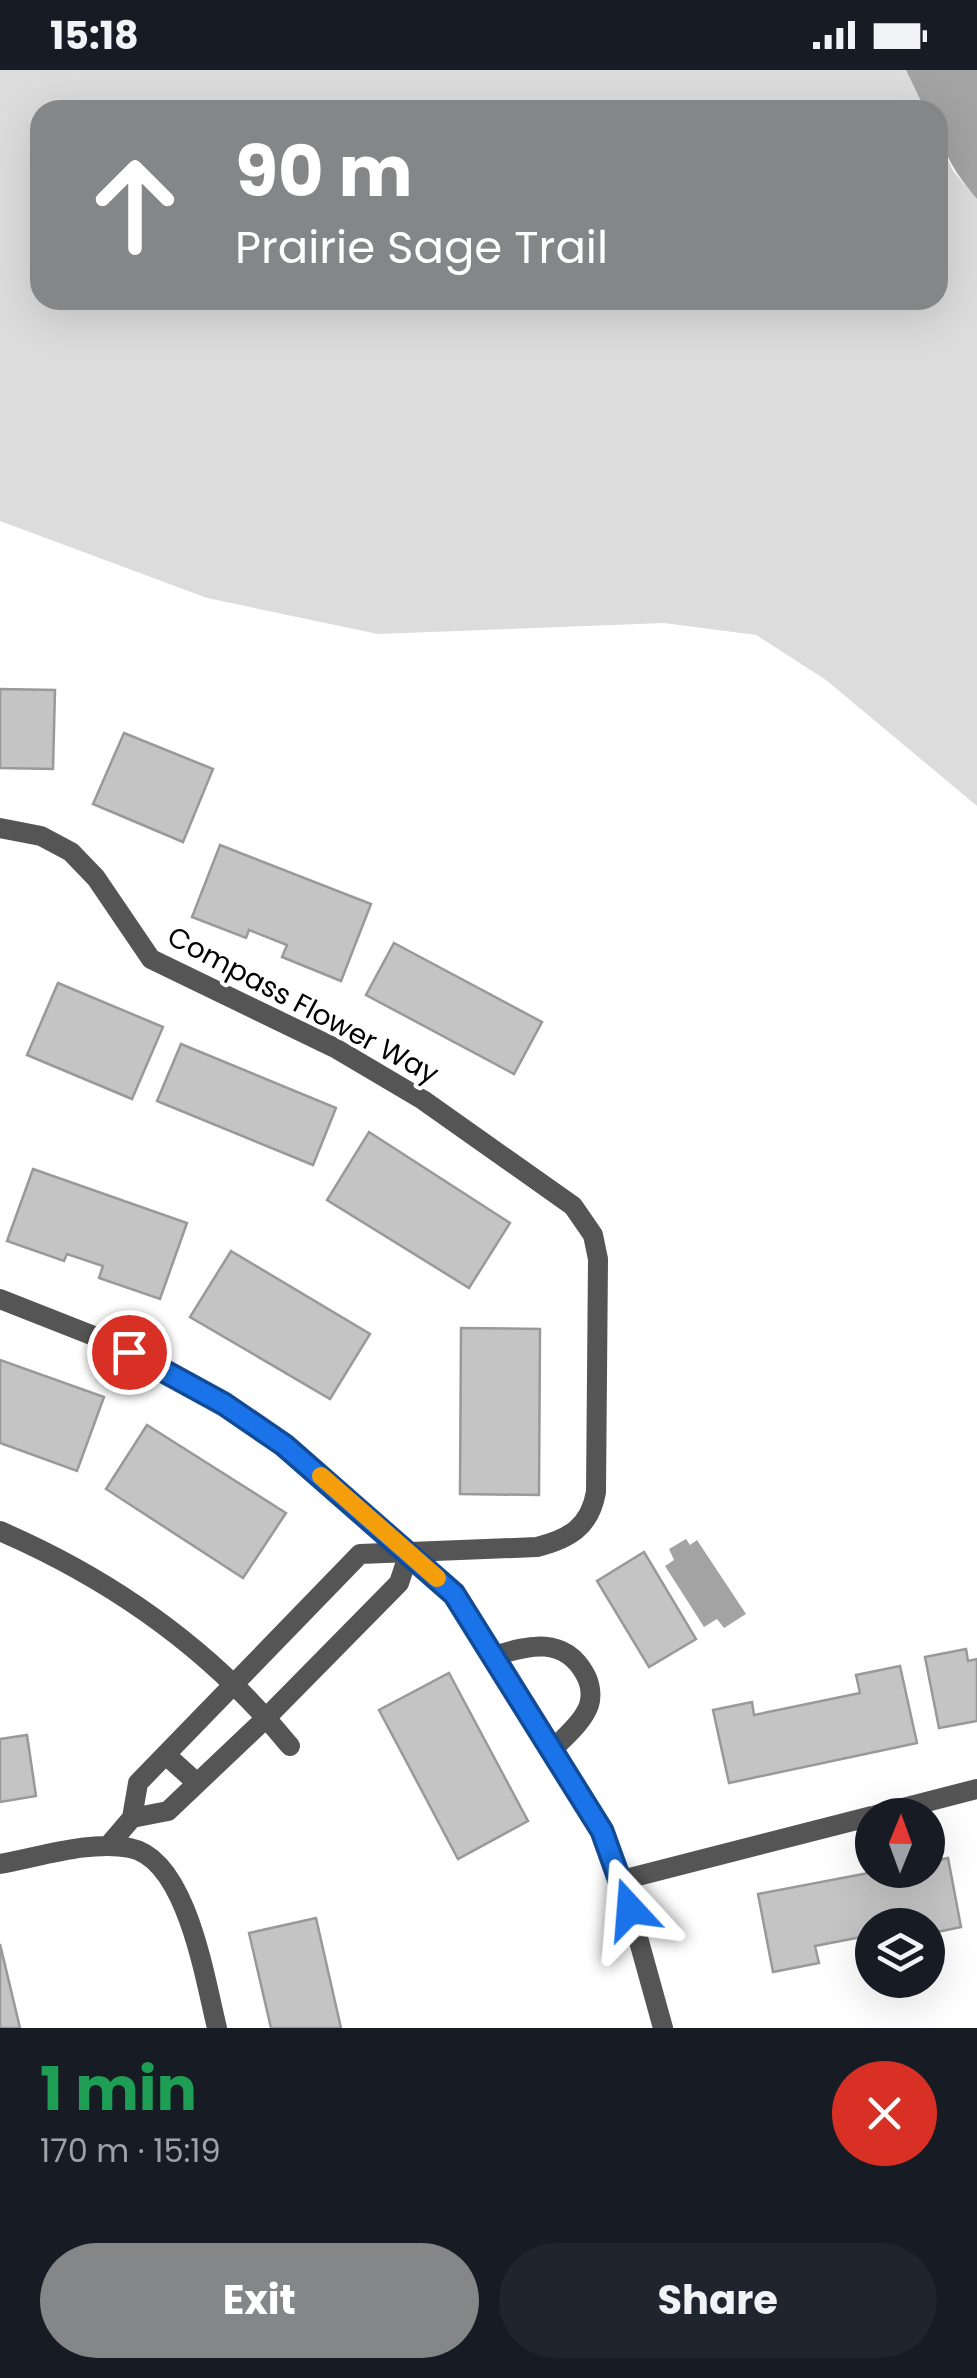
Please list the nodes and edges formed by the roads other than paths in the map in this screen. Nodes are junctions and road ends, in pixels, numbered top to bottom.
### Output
1 (0, 828) edge
2 (0, 1300) edge
3 (0, 1531) edge
4 (409, 1553) junction
5 (494, 1656) junction
6 (234, 1685) junction
7 (267, 1717) junction
8 (290, 1746) dead end
9 (553, 1749) junction
10 (166, 1755) junction
11 (197, 1784) junction
12 (977, 1789) edge
13 (943, 1798) edge
14 (132, 1818) junction
15 (855, 1821) edge
16 (108, 1846) junction
17 (0, 1864) edge
18 (622, 1880) junction
19 (216, 2028) edge
20 (663, 2028) edge

1 - 4 street, Compass Flower Way
2 - 4 street
3 - 6 street
4 - 5 street
4 - 6 street, Compass Flower Way
4 - 7 street
5 - 9 street
5 - 9 street
6 - 7 street
6 - 10 street, Compass Flower Way
7 - 8 street
7 - 11 street
9 - 18 street
10 - 11 street
10 - 14 street, Compass Flower Way
11 - 14 street
12 - 13 street
14 - 16 street
15 - 18 street
16 - 17 street
16 - 19 street
18 - 20 street

